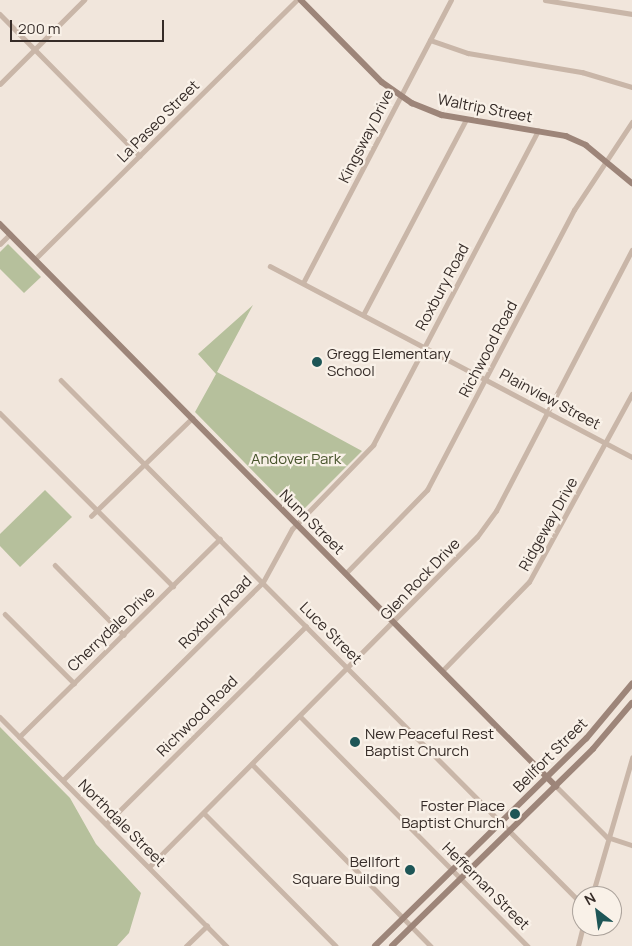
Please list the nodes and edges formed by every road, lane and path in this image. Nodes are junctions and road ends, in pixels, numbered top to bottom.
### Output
1 (84, 0) edge
2 (299, 0) edge
3 (451, 0) edge
4 (545, 0) edge
5 (0, 14) edge
6 (632, 14) edge
7 (430, 40) junction
8 (34, 49) junction
9 (0, 84) edge
10 (632, 87) edge
11 (400, 96) junction
12 (466, 120) junction
13 (632, 122) edge
14 (538, 131) junction
15 (140, 156) junction
16 (608, 163) junction
17 (632, 183) edge
18 (0, 224) edge
19 (10, 234) junction
20 (0, 244) edge
21 (632, 250) edge
22 (35, 260) junction
23 (270, 266) dead end
24 (303, 283) junction
25 (363, 315) junction
26 (424, 347) junction
27 (486, 379) junction
28 (61, 380) dead end
29 (632, 394) edge
30 (548, 411) junction
31 (0, 413) edge
32 (192, 418) junction
33 (606, 443) junction
34 (632, 457) edge
35 (145, 464) junction
36 (96, 511) junction
37 (91, 516) dead end
38 (298, 524) junction
39 (220, 539) junction
40 (55, 565) dead end
41 (346, 573) junction
42 (263, 582) junction
43 (173, 586) junction
44 (5, 614) dead end
45 (395, 623) junction
46 (306, 626) junction
47 (124, 635) junction
48 (349, 669) junction
49 (442, 671) junction
50 (74, 683) junction
51 (632, 684) edge
52 (624, 696) junction
53 (632, 703) edge
54 (300, 716) junction
55 (0, 718) edge
56 (19, 737) junction
57 (632, 758) edge
58 (252, 764) junction
59 (548, 777) junction
60 (63, 780) junction
61 (556, 786) junction
62 (204, 813) junction
63 (500, 822) junction
64 (106, 824) junction
65 (509, 832) junction
66 (607, 837) junction
67 (632, 845) edge
68 (149, 867) junction
69 (452, 870) junction
70 (461, 879) junction
71 (595, 886) edge
72 (572, 894) edge
73 (403, 918) junction
74 (207, 926) junction
75 (412, 927) junction
76 (186, 946) edge
77 (227, 946) edge
78 (336, 946) edge
79 (375, 946) edge
80 (392, 946) edge
81 (432, 946) edge
82 (528, 946) edge

1 - 8 street
2 - 11 street, Waltrip Street
2 - 15 street, La Paseo Street
3 - 7 street, Kingsway Drive
4 - 6 street
5 - 8 street
7 - 10 street
7 - 11 street, Kingsway Drive
8 - 9 street
8 - 15 street
11 - 12 street, Waltrip Street
11 - 24 street, Kingsway Drive
12 - 14 street, Waltrip Street
12 - 25 street
13 - 16 street, Richwood Road
14 - 16 street, Waltrip Street
14 - 26 street, Roxbury Road
15 - 22 street, La Paseo Street
16 - 17 street, Waltrip Street
16 - 27 street, Richwood Road
18 - 19 street, Nunn Street
19 - 20 street
19 - 22 street, Nunn Street
21 - 30 street, Glen Rock Drive
22 - 32 street, Nunn Street
23 - 24 street, Plainview Street
24 - 25 street, Plainview Street
25 - 26 street, Plainview Street
26 - 27 street, Plainview Street
26 - 38 street, Roxbury Road
27 - 30 street, Plainview Street
27 - 41 street, Richwood Road
28 - 35 street, Luce Street
29 - 33 street, Ridgeway Drive
30 - 33 street, Plainview Street
30 - 45 street, Glen Rock Drive
31 - 36 street
32 - 35 street
32 - 38 street, Nunn Street
33 - 34 street, Plainview Street
33 - 49 street, Ridgeway Drive
35 - 36 street
35 - 39 street, Luce Street
36 - 37 street
36 - 43 street
38 - 41 street, Nunn Street
38 - 42 street, Roxbury Road
39 - 42 street, Luce Street
39 - 43 street, Cherrydale Drive
40 - 47 street
41 - 45 street, Nunn Street
42 - 46 street, Luce Street
42 - 60 street, Roxbury Road
43 - 47 street, Cherrydale Drive
44 - 50 street
45 - 48 street, Glen Rock Drive
45 - 49 street, Nunn Street
46 - 48 street, Luce Street
46 - 64 street, Richwood Road
47 - 50 street, Cherrydale Drive
48 - 54 street, Glen Rock Drive
48 - 63 street, Luce Street
49 - 59 street, Nunn Street
50 - 56 street, Cherrydale Drive
51 - 52 street, Bellfort Street
52 - 53 street
52 - 59 street, Bellfort Street
53 - 61 street, Bellfort Street
54 - 58 street, Glen Rock Drive
54 - 69 street, Heffernan Street
55 - 56 street, Northdale Street
56 - 60 street, Northdale Street
57 - 66 street
58 - 62 street, Glen Rock Drive
58 - 73 street
59 - 61 street, Nunn Street
59 - 63 street, Bellfort Street
60 - 64 street, Northdale Street
61 - 65 street, Bellfort Street
61 - 66 street, Nunn Street
62 - 68 street, Glen Rock Drive
62 - 78 street
63 - 65 street, Luce Street
63 - 69 street, Bellfort Street
64 - 68 street, Northdale Street
65 - 70 street, Bellfort Street
65 - 72 street, Luce Street
66 - 67 street
66 - 71 street
68 - 74 street, Northdale Street
69 - 70 street, Heffernan Street
69 - 73 street, Bellfort Street
70 - 75 street, Bellfort Street
70 - 82 street, Heffernan Street
73 - 75 street
73 - 79 street, Bellfort Street
74 - 76 street
74 - 77 street, Northdale Street
75 - 80 street, Bellfort Street
75 - 81 street

